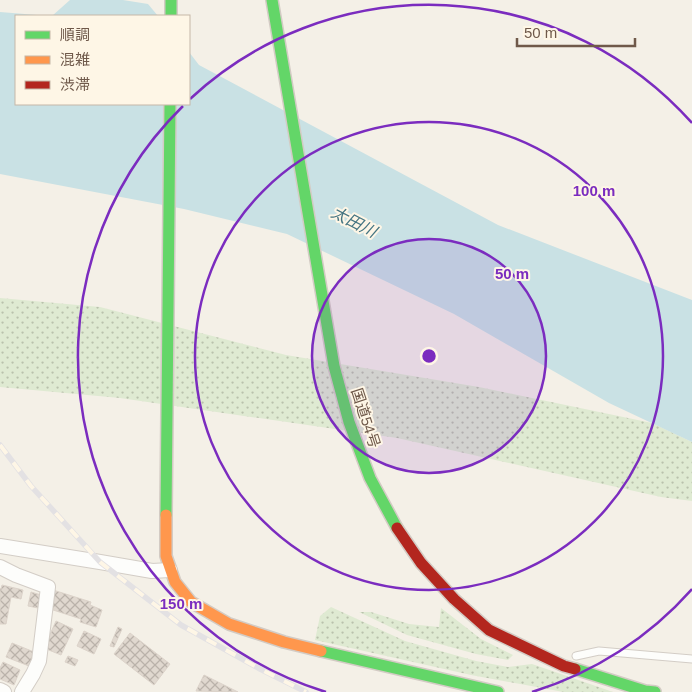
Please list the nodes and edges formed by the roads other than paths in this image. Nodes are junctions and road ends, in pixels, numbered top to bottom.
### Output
1 (171, 0) edge
2 (272, 0) edge
3 (171, 15) edge
4 (170, 105) edge
5 (0, 546) edge
6 (0, 566) edge
7 (170, 570) junction
8 (576, 656) dead end
9 (692, 659) edge
10 (0, 690) edge
11 (4, 692) edge
12 (22, 692) edge
13 (498, 692) edge
14 (655, 692) edge

1 - 3 highway
2 - 14 highway, 国道54号
4 - 7 highway
5 - 7 street
6 - 12 street
7 - 13 highway
8 - 9 lane
10 - 11 street

